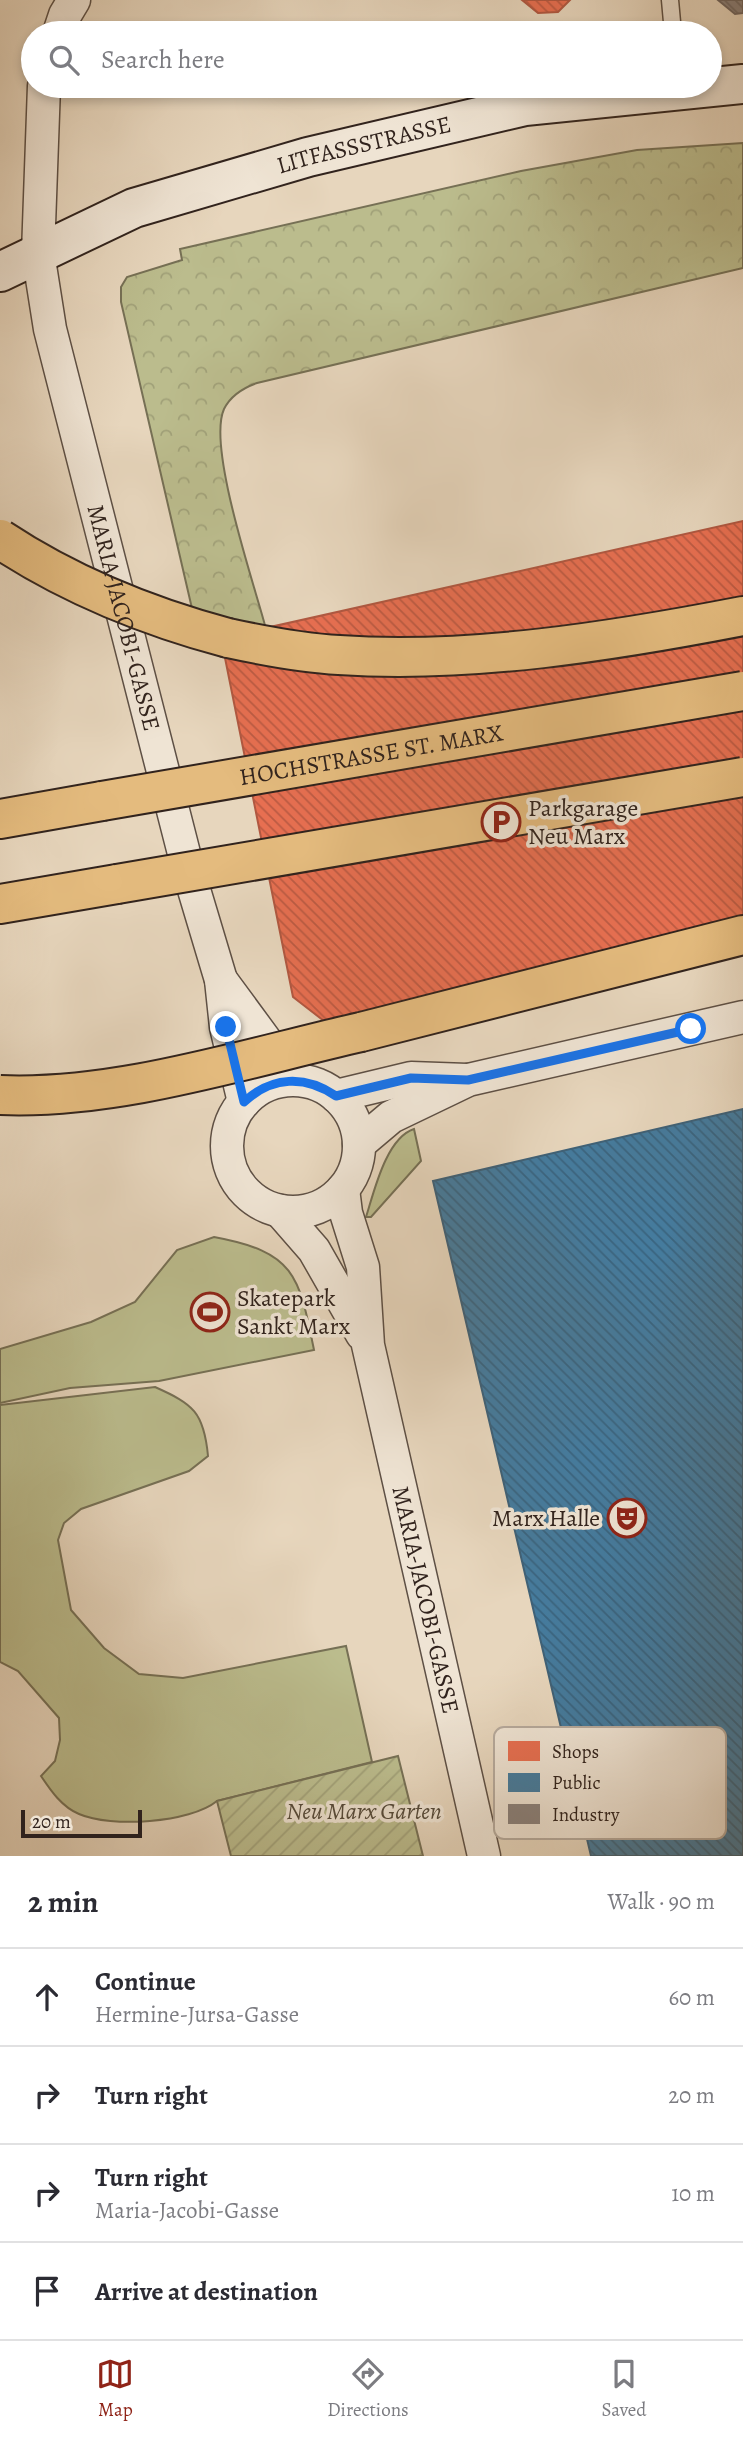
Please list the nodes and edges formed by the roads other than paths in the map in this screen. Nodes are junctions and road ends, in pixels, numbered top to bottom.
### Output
1 (74, 0) edge
2 (670, 0) edge
3 (63, 21) edge
4 (672, 21) edge
5 (743, 84) edge
6 (722, 85) edge
7 (44, 98) edge
8 (593, 98) edge
9 (38, 253) junction
10 (0, 272) edge
11 (0, 539) edge
12 (743, 616) edge
13 (743, 691) edge
14 (743, 777) edge
15 (0, 819) edge
16 (0, 904) edge
17 (743, 935) edge
18 (221, 980) junction
19 (743, 1017) edge
20 (468, 1080) junction
21 (304, 1081) junction
22 (0, 1095) edge
23 (336, 1096) junction
24 (244, 1102) junction
25 (359, 1144) junction
26 (343, 1189) junction
27 (280, 1211) junction
28 (368, 1345) junction
29 (484, 1856) edge

1 - 3 street
2 - 4 lane
5 - 6 main road, LITFASSSTRASSE
7 - 9 street, MARIA-JACOBI-GASSE
8 - 9 main road, LITFASSSTRASSE
9 - 10 main road, LITFASSSTRASSE
9 - 18 street, MARIA-JACOBI-GASSE
11 - 12 highway, bridge
13 - 15 highway, HOCHSTRASSE ST. MARX, bridge
14 - 16 highway, bridge
17 - 22 highway, bridge
18 - 21 street, MARIA-JACOBI-GASSE
18 - 24 street, MARIA-JACOBI-GASSE
19 - 20 street
20 - 23 street
20 - 25 street
21 - 23 street
21 - 24 street
23 - 25 street
24 - 27 street
25 - 26 street
26 - 27 street
26 - 28 street, MARIA-JACOBI-GASSE
27 - 28 street, MARIA-JACOBI-GASSE
28 - 29 street, MARIA-JACOBI-GASSE

